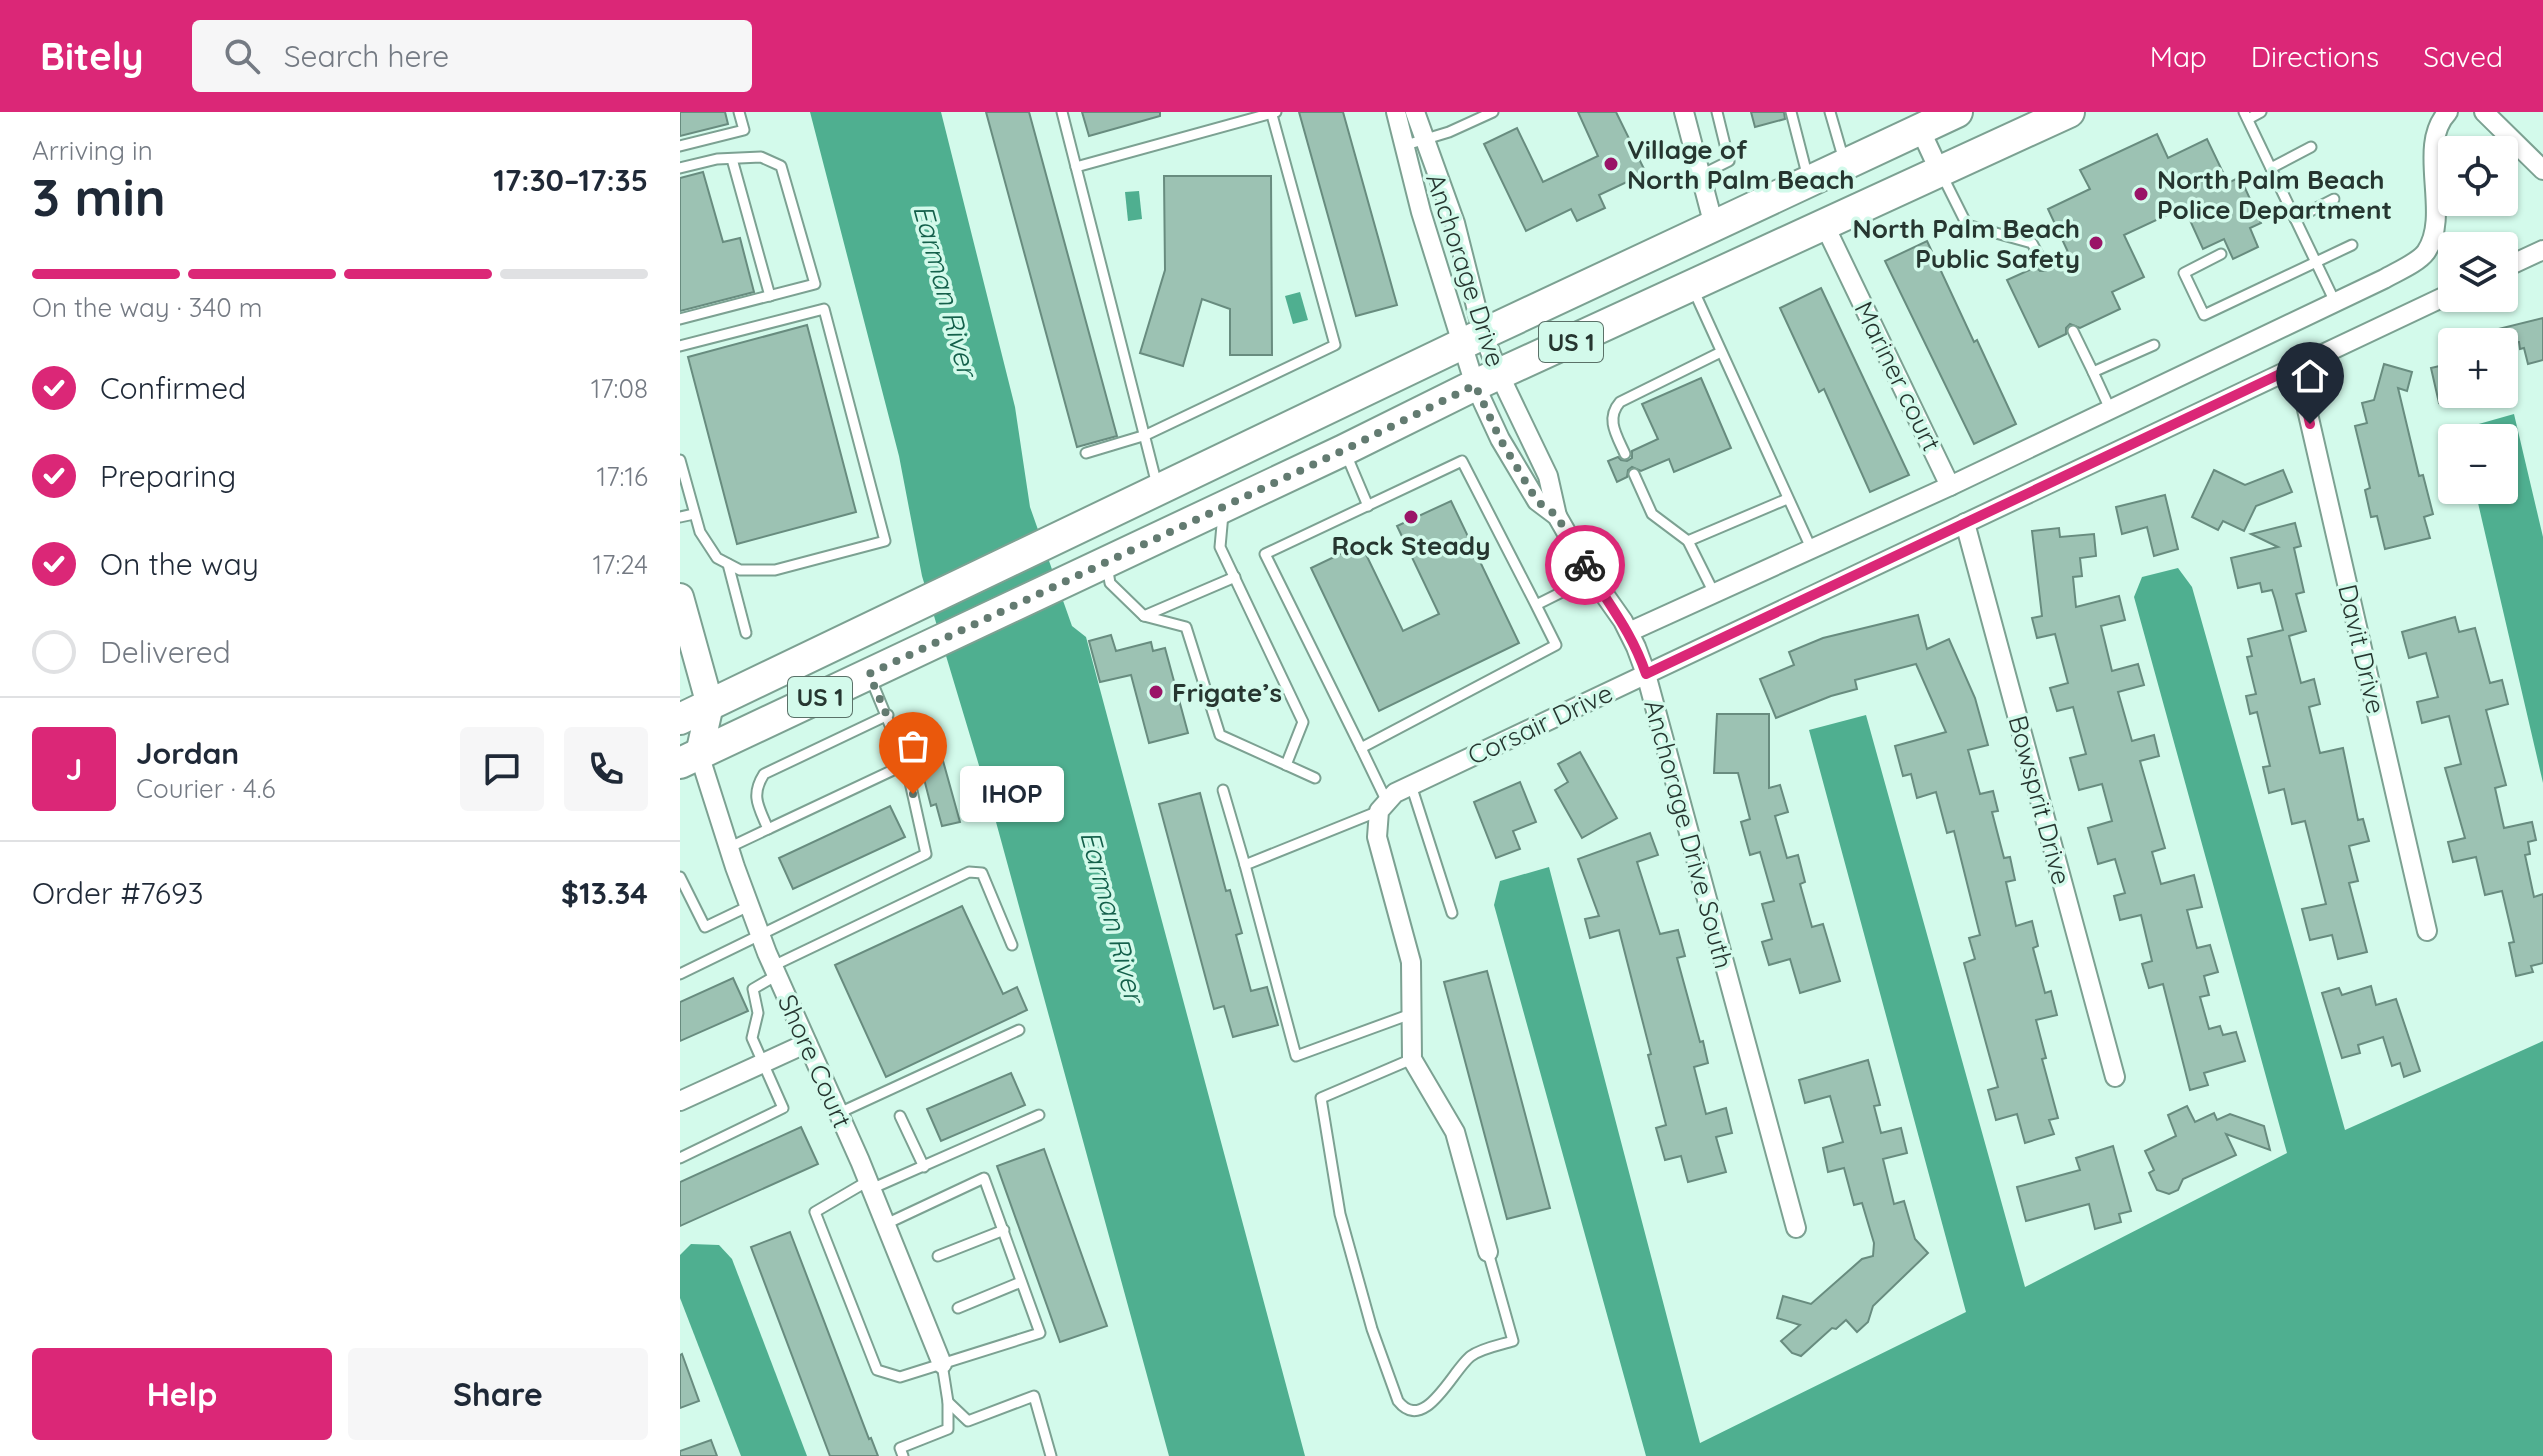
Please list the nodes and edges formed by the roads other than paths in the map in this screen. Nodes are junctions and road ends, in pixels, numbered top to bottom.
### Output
1 (739, 112) edge
2 (1062, 112) edge
3 (1396, 112) edge
4 (1415, 112) edge
5 (1493, 112) edge
6 (1684, 112) edge
7 (1717, 112) edge
8 (1791, 112) edge
9 (1830, 112) edge
10 (1957, 112) edge
11 (2069, 112) edge
12 (2261, 112) edge
13 (2448, 112) edge
14 (2484, 112) edge
15 (1274, 113) edge
16 (2246, 115) edge
17 (1920, 129) junction
18 (1414, 142) junction
19 (680, 146) edge
20 (2311, 147) dead end
21 (732, 159) junction
22 (1851, 162) junction
23 (1076, 167) junction
24 (680, 168) edge
25 (2271, 168) junction
26 (1939, 170) junction
27 (2543, 170) edge
28 (1701, 175) junction
29 (1809, 181) junction
30 (2334, 199) dead end
31 (2295, 219) junction
32 (1824, 224) junction
33 (1714, 226) junction
34 (2352, 245) dead end
35 (2543, 250) edge
36 (2221, 254) dead end
37 (2518, 262) edge
38 (2316, 263) junction
39 (2043, 264) dead end
40 (1692, 286) junction
41 (770, 296) junction
42 (2438, 300) edge
43 (2335, 302) junction
44 (680, 319) edge
45 (2073, 331) dead end
46 (1472, 339) junction
47 (2154, 345) dead end
48 (680, 346) edge
49 (1721, 352) junction
50 (2297, 366) junction
51 (2093, 372) junction
52 (1487, 380) junction
53 (2110, 409) junction
54 (1146, 435) junction
55 (1344, 450) junction
56 (1086, 453) dead end
57 (1625, 454) dead end
58 (680, 460) edge
59 (1634, 474) dead end
60 (1950, 486) junction
61 (1151, 495) junction
62 (1787, 499) junction
63 (1368, 506) junction
64 (1224, 507) junction
65 (694, 514) junction
66 (1557, 516) junction
67 (680, 517) edge
68 (1965, 523) junction
69 (1688, 541) junction
70 (1811, 548) junction
71 (1106, 562) junction
72 (728, 564) junction
73 (1235, 577) junction
74 (1592, 577) junction
75 (1714, 593) junction
76 (680, 597) edge
77 (1536, 605) junction
78 (1144, 616) junction
79 (1629, 632) junction
80 (746, 633) dead end
81 (869, 674) junction
82 (1646, 674) junction
83 (710, 705) junction
84 (888, 715) junction
85 (680, 719) edge
86 (1361, 748) junction
87 (686, 750) edge
88 (906, 764) junction
89 (1286, 765) junction
90 (1315, 778) dead end
91 (1411, 785) junction
92 (1223, 790) dead end
93 (1381, 811) junction
94 (768, 829) junction
95 (728, 848) junction
96 (1245, 865) junction
97 (680, 877) edge
98 (749, 906) junction
99 (1452, 913) dead end
100 (2427, 931) dead end
101 (760, 936) junction
102 (1012, 945) dead end
103 (775, 971) junction
104 (680, 974) edge
105 (1412, 1014) junction
106 (1019, 1030) dead end
107 (807, 1043) junction
108 (1412, 1059) junction
109 (764, 1063) junction
110 (2115, 1077) dead end
111 (680, 1101) edge
112 (839, 1113) junction
113 (1039, 1115) dead end
114 (900, 1116) dead end
115 (680, 1158) edge
116 (924, 1167) junction
117 (870, 1185) junction
118 (886, 1224) junction
119 (1796, 1228) dead end
120 (1004, 1230) junction
121 (1488, 1252) joint
122 (938, 1256) dead end
123 (1021, 1282) junction
124 (958, 1308) dead end
125 (942, 1364) junction
126 (948, 1402) junction
127 (903, 1456) edge
128 (1051, 1456) edge

1 - 19 lane
2 - 23 lane
3 - 18 street, Anchorage Drive
4 - 18 street, Anchorage Drive
5 - 18 lane
6 - 28 street
7 - 28 lane
8 - 29 lane
9 - 22 lane
10 - 17 main road, US 1
11 - 26 main road, US 1 / US 1
12 - 16 lane
13 - 43 street
14 - 27 street
15 - 23 lane
15 - 54 lane
16 - 25 lane
17 - 22 main road, US 1
17 - 26 street
18 - 46 street, Anchorage Drive
18 - 46 street, Anchorage Drive
20 - 25 lane
21 - 24 lane
21 - 41 lane
21 - 41 lane
22 - 29 main road, US 1
23 - 54 lane
25 - 31 lane
26 - 32 main road, US 1 / US 1
26 - 39 lane
28 - 33 street
29 - 33 main road, US 1
30 - 31 lane
31 - 38 lane
32 - 40 main road, US 1 / US 1
32 - 60 street, Mariner court
33 - 46 main road, US 1
34 - 38 lane
35 - 37 street
36 - 38 lane
38 - 43 lane
40 - 49 lane
40 - 52 main road, US 1 / US 1
41 - 44 lane
42 - 50 street, Corsair Drive
43 - 53 street
45 - 51 lane
46 - 52 street, Anchorage Drive
46 - 52 street, Anchorage Drive
46 - 61 main road, US 1
47 - 51 lane
48 - 72 lane
49 - 57 lane
49 - 62 lane
50 - 68 street, Corsair Drive
50 - 100 street, Davit Drive
51 - 53 lane
52 - 55 main road, US 1 / US 1
52 - 66 street, Anchorage Drive
52 - 66 street, Anchorage Drive South
53 - 60 street
54 - 56 lane
54 - 61 lane
55 - 63 lane
55 - 64 main road, US 1 / US 1
58 - 65 lane
59 - 69 lane
60 - 70 street
61 - 71 main road
61 - 83 main road, US 1
62 - 69 lane
62 - 70 lane
63 - 77 lane
63 - 86 lane
64 - 71 main road, US 1 / US 1
64 - 73 lane
65 - 67 lane
65 - 72 lane
66 - 74 street, Anchorage Drive South
68 - 82 street, Corsair Drive
68 - 110 street, Bowsprit Drive
69 - 75 lane
70 - 75 street
71 - 78 lane
71 - 81 main road, US 1 / US 1
72 - 80 lane
73 - 78 lane
73 - 89 lane
74 - 77 lane
74 - 79 street, Anchorage Drive South
75 - 79 street
76 - 83 main road
77 - 86 lane
78 - 89 lane
79 - 82 street, Anchorage Drive South
81 - 84 lane
81 - 87 main road, US 1
82 - 91 street, Corsair Drive
82 - 119 street, Anchorage Drive South
83 - 85 main road, US 1
83 - 87 main road
84 - 88 lane
84 - 94 lane
86 - 93 lane
87 - 95 street, Shore Court
88 - 94 lane
88 - 101 lane
89 - 90 lane
91 - 93 street, Corsair Drive
91 - 99 lane
92 - 96 lane
93 - 96 lane
93 - 105 street
94 - 95 lane
95 - 98 street, Shore Court
96 - 105 lane
97 - 98 lane
98 - 101 street, Shore Court
101 - 103 street, Shore Court
101 - 104 lane
102 - 103 lane
103 - 107 street, Shore Court
103 - 109 lane
105 - 108 street
106 - 112 lane
107 - 109 street
107 - 112 street, Shore Court
108 - 121 street
108 - 121 lane
109 - 111 street
109 - 115 lane
112 - 117 street, Shore Court
113 - 116 lane
114 - 116 lane
116 - 117 lane
117 - 118 street, Shore Court
117 - 125 lane
118 - 120 lane
118 - 125 street, Shore Court
120 - 122 lane
120 - 123 lane
123 - 124 lane
123 - 125 lane
125 - 126 lane
126 - 127 lane
126 - 128 lane

